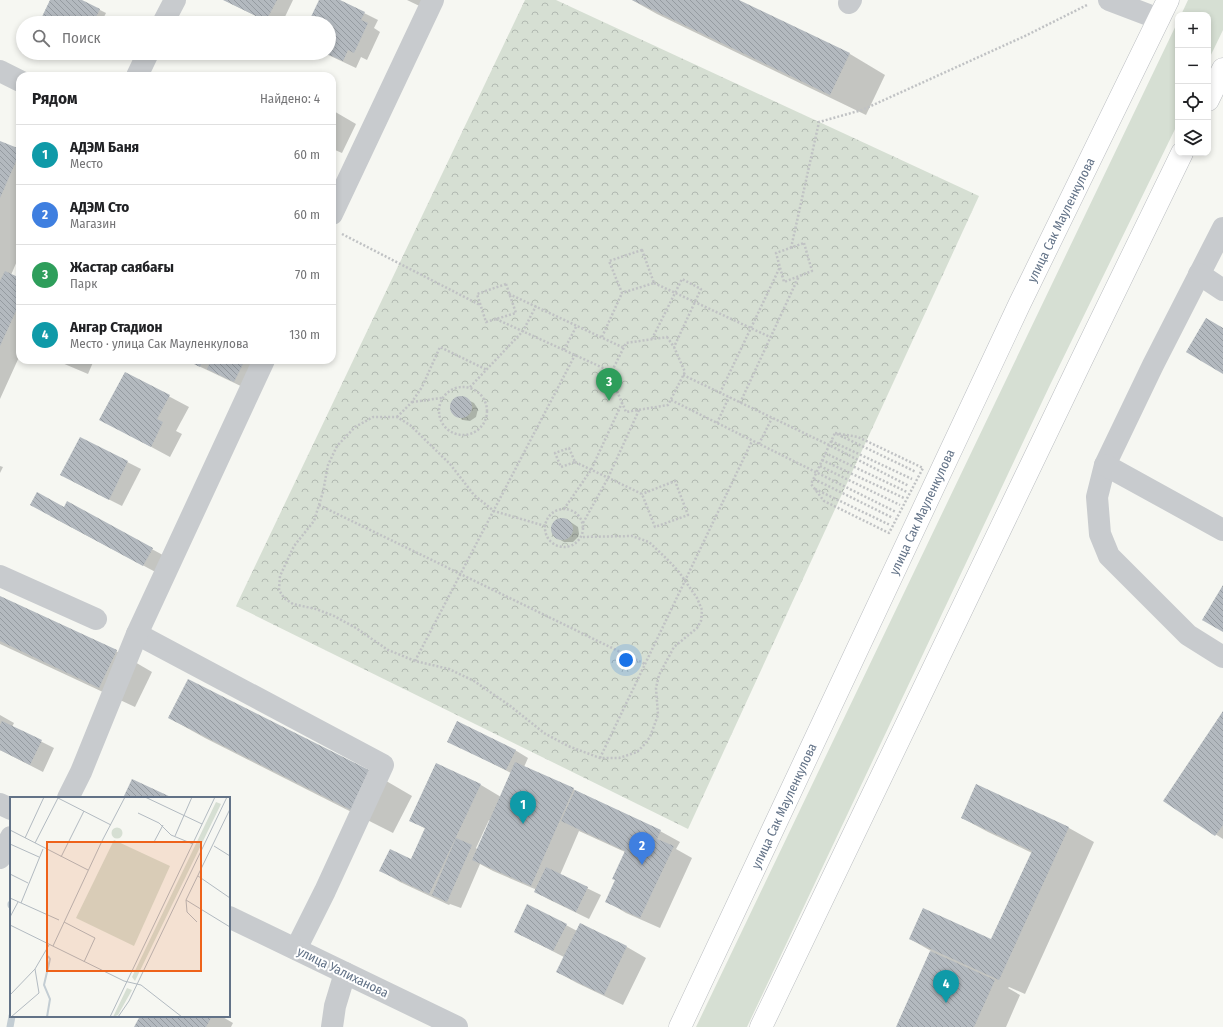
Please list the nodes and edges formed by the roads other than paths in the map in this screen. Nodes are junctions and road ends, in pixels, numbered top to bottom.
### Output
1 (175, 0) edge
2 (433, 0) edge
3 (1100, 2) edge
4 (1164, 9) edge
5 (167, 16) edge
6 (145, 60) edge
7 (1223, 69) edge
8 (0, 71) edge
9 (139, 72) edge
10 (16, 79) edge
11 (1211, 94) edge
12 (1181, 156) edge
13 (336, 223) edge
14 (1223, 228) edge
15 (1199, 274) junction
16 (1223, 290) edge
17 (262, 364) edge
18 (1105, 465) junction
19 (1223, 530) edge
20 (0, 576) edge
21 (96, 619) dead end
22 (137, 634) junction
23 (1223, 657) edge
24 (68, 797) edge
25 (0, 804) edge
26 (10, 809) edge
27 (10, 839) edge
28 (0, 858) edge
29 (230, 917) edge
30 (296, 949) junction
31 (345, 973) junction
32 (332, 1027) edge
33 (457, 1027) edge
34 (680, 1027) edge
35 (761, 1027) edge

1 - 5 street
2 - 13 street
3 - 4 street
4 - 34 main road, улица Сак Мауленкулова
6 - 9 street
7 - 11 main road
8 - 10 street
12 - 35 main road
14 - 15 street
15 - 16 street
15 - 18 street
17 - 22 street
18 - 19 street
18 - 23 street
20 - 21 street
22 - 24 street
22 - 30 street
25 - 26 street
27 - 28 street
29 - 30 street, улица Уалиханова
30 - 31 street, улица Уалиханова
31 - 32 street
31 - 33 street, улица Уалиханова

